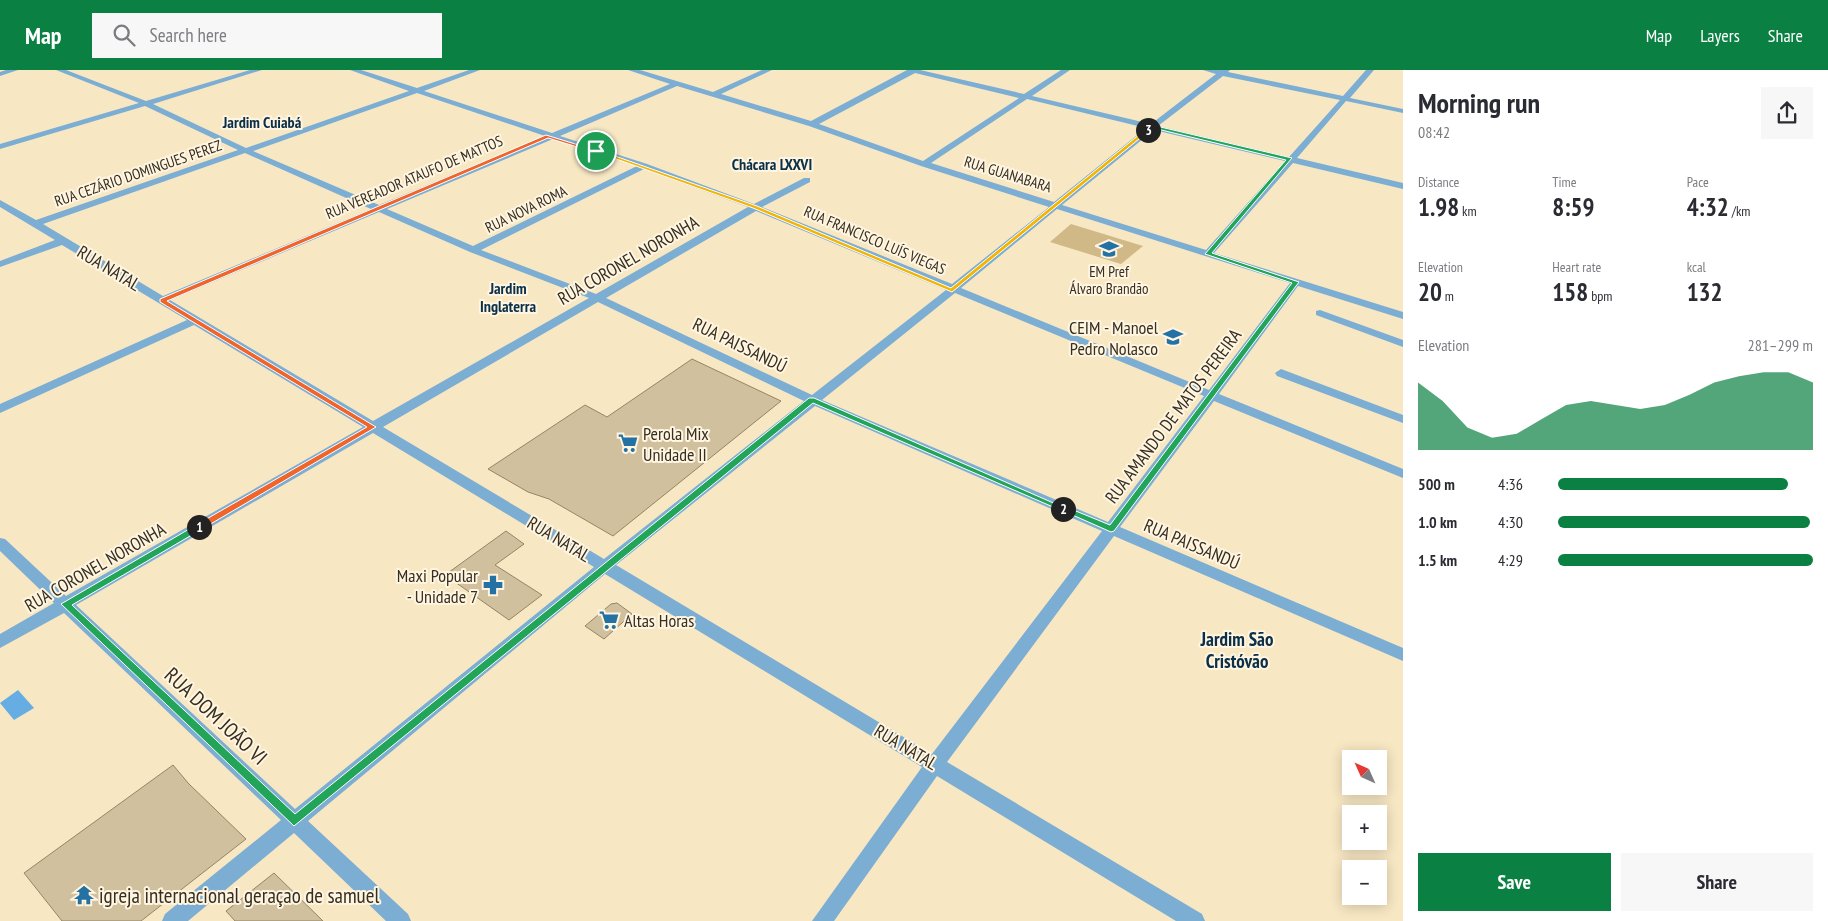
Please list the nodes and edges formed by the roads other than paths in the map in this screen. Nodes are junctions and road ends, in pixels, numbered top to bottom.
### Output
1 (14, 70) edge
2 (60, 70) edge
3 (258, 70) edge
4 (354, 70) edge
5 (476, 70) edge
6 (632, 70) edge
7 (768, 70) edge
8 (914, 70) edge
9 (1066, 70) edge
10 (1207, 70) edge
11 (1370, 70) edge
12 (1224, 72) edge
13 (0, 74) edge
14 (678, 83) junction
15 (416, 92) junction
16 (715, 94) junction
17 (1024, 97) junction
18 (1345, 99) junction
19 (146, 103) junction
20 (1403, 111) edge
21 (812, 124) junction
22 (1152, 127) junction
23 (548, 136) junction
24 (0, 147) edge
25 (244, 150) junction
26 (1290, 159) junction
27 (924, 164) junction
28 (644, 166) junction
29 (807, 180) dead end
30 (1403, 186) edge
31 (0, 203) edge
32 (1057, 205) junction
33 (755, 207) junction
34 (378, 208) junction
35 (35, 224) junction
36 (63, 241) junction
37 (473, 250) junction
38 (1208, 254) junction
39 (0, 264) edge
40 (1296, 282) junction
41 (952, 290) junction
42 (598, 298) junction
43 (162, 300) junction
44 (1402, 312) edge
45 (1320, 313) dead end
46 (196, 320) junction
47 (1403, 344) edge
48 (1281, 373) dead end
49 (1211, 396) junction
50 (812, 400) junction
51 (0, 409) edge
52 (1403, 419) edge
53 (373, 427) junction
54 (1403, 474) edge
55 (1111, 529) junction
56 (0, 543) edge
57 (605, 566) junction
58 (65, 604) junction
59 (0, 642) edge
60 (1403, 655) edge
61 (935, 764) junction
62 (294, 821) junction
63 (172, 921) edge
64 (401, 921) edge
65 (822, 921) edge
66 (1195, 921) edge

1 - 13 street
2 - 19 street, RUA PAISSANDÚ
3 - 19 street
4 - 15 street, RUA FRANCISCO LUÍS VIEGAS
5 - 15 street, RUA CEZÁRIO DOMINGUES PEREZ
6 - 14 street, RUA GUANABARA
7 - 16 street
8 - 17 street
8 - 21 street
9 - 17 street
10 - 12 street
11 - 18 street
12 - 18 street
12 - 22 street
14 - 16 street, RUA GUANABARA
14 - 23 street, RUA VEREADOR ATAUFO DE MATTOS
15 - 23 street, RUA FRANCISCO LUÍS VIEGAS
15 - 25 street, RUA CEZÁRIO DOMINGUES PEREZ
16 - 21 street, RUA GUANABARA
17 - 22 street
17 - 27 street
18 - 20 street
18 - 26 street
19 - 24 street
19 - 25 street, RUA PAISSANDÚ
21 - 27 street, RUA GUANABARA
22 - 26 street
22 - 32 street
23 - 28 street, RUA FRANCISCO LUÍS VIEGAS
23 - 34 street, RUA VEREADOR ATAUFO DE MATTOS
25 - 34 street, RUA PAISSANDÚ
25 - 35 street, RUA CEZÁRIO DOMINGUES PEREZ
26 - 30 street
26 - 38 street
27 - 32 street, RUA GUANABARA
28 - 33 street, RUA FRANCISCO LUÍS VIEGAS
28 - 37 street, RUA NOVA ROMA
29 - 33 street, RUA CORONEL NORONHA
31 - 35 street, RUA NATAL
32 - 38 street, RUA GUANABARA
32 - 41 street
33 - 41 street, RUA FRANCISCO LUÍS VIEGAS
33 - 42 street, RUA CORONEL NORONHA
34 - 37 street, RUA PAISSANDÚ
34 - 43 street, RUA VEREADOR ATAUFO DE MATTOS
35 - 36 street, RUA NATAL
36 - 39 street
36 - 43 street, RUA NATAL
37 - 42 street, RUA PAISSANDÚ
38 - 40 street, RUA GUANABARA
40 - 44 street, RUA GUANABARA
40 - 49 street, RUA AMANDO DE MATOS PEREIRA
41 - 49 street, RUA FRANCISCO LUÍS VIEGAS
41 - 50 street
42 - 50 street, RUA PAISSANDÚ
42 - 53 street, RUA CORONEL NORONHA
43 - 46 street, RUA NATAL
45 - 47 street
46 - 51 street
46 - 53 street, RUA NATAL
48 - 52 street
49 - 54 street, RUA FRANCISCO LUÍS VIEGAS
49 - 55 street, RUA AMANDO DE MATOS PEREIRA
50 - 55 street, RUA PAISSANDÚ
50 - 57 street
53 - 57 street, RUA NATAL
53 - 58 street, RUA CORONEL NORONHA
55 - 60 street, RUA PAISSANDÚ
55 - 61 street, RUA AMANDO DE MATOS PEREIRA
56 - 58 street, RUA DOM JOÃO VI
57 - 61 street, RUA NATAL
57 - 62 street
58 - 59 street, RUA CORONEL NORONHA
58 - 62 street, RUA DOM JOÃO VI
61 - 65 street, RUA AMANDO DE MATOS PEREIRA
61 - 66 street, RUA NATAL
62 - 63 street
62 - 64 street, RUA DOM JOÃO VI

